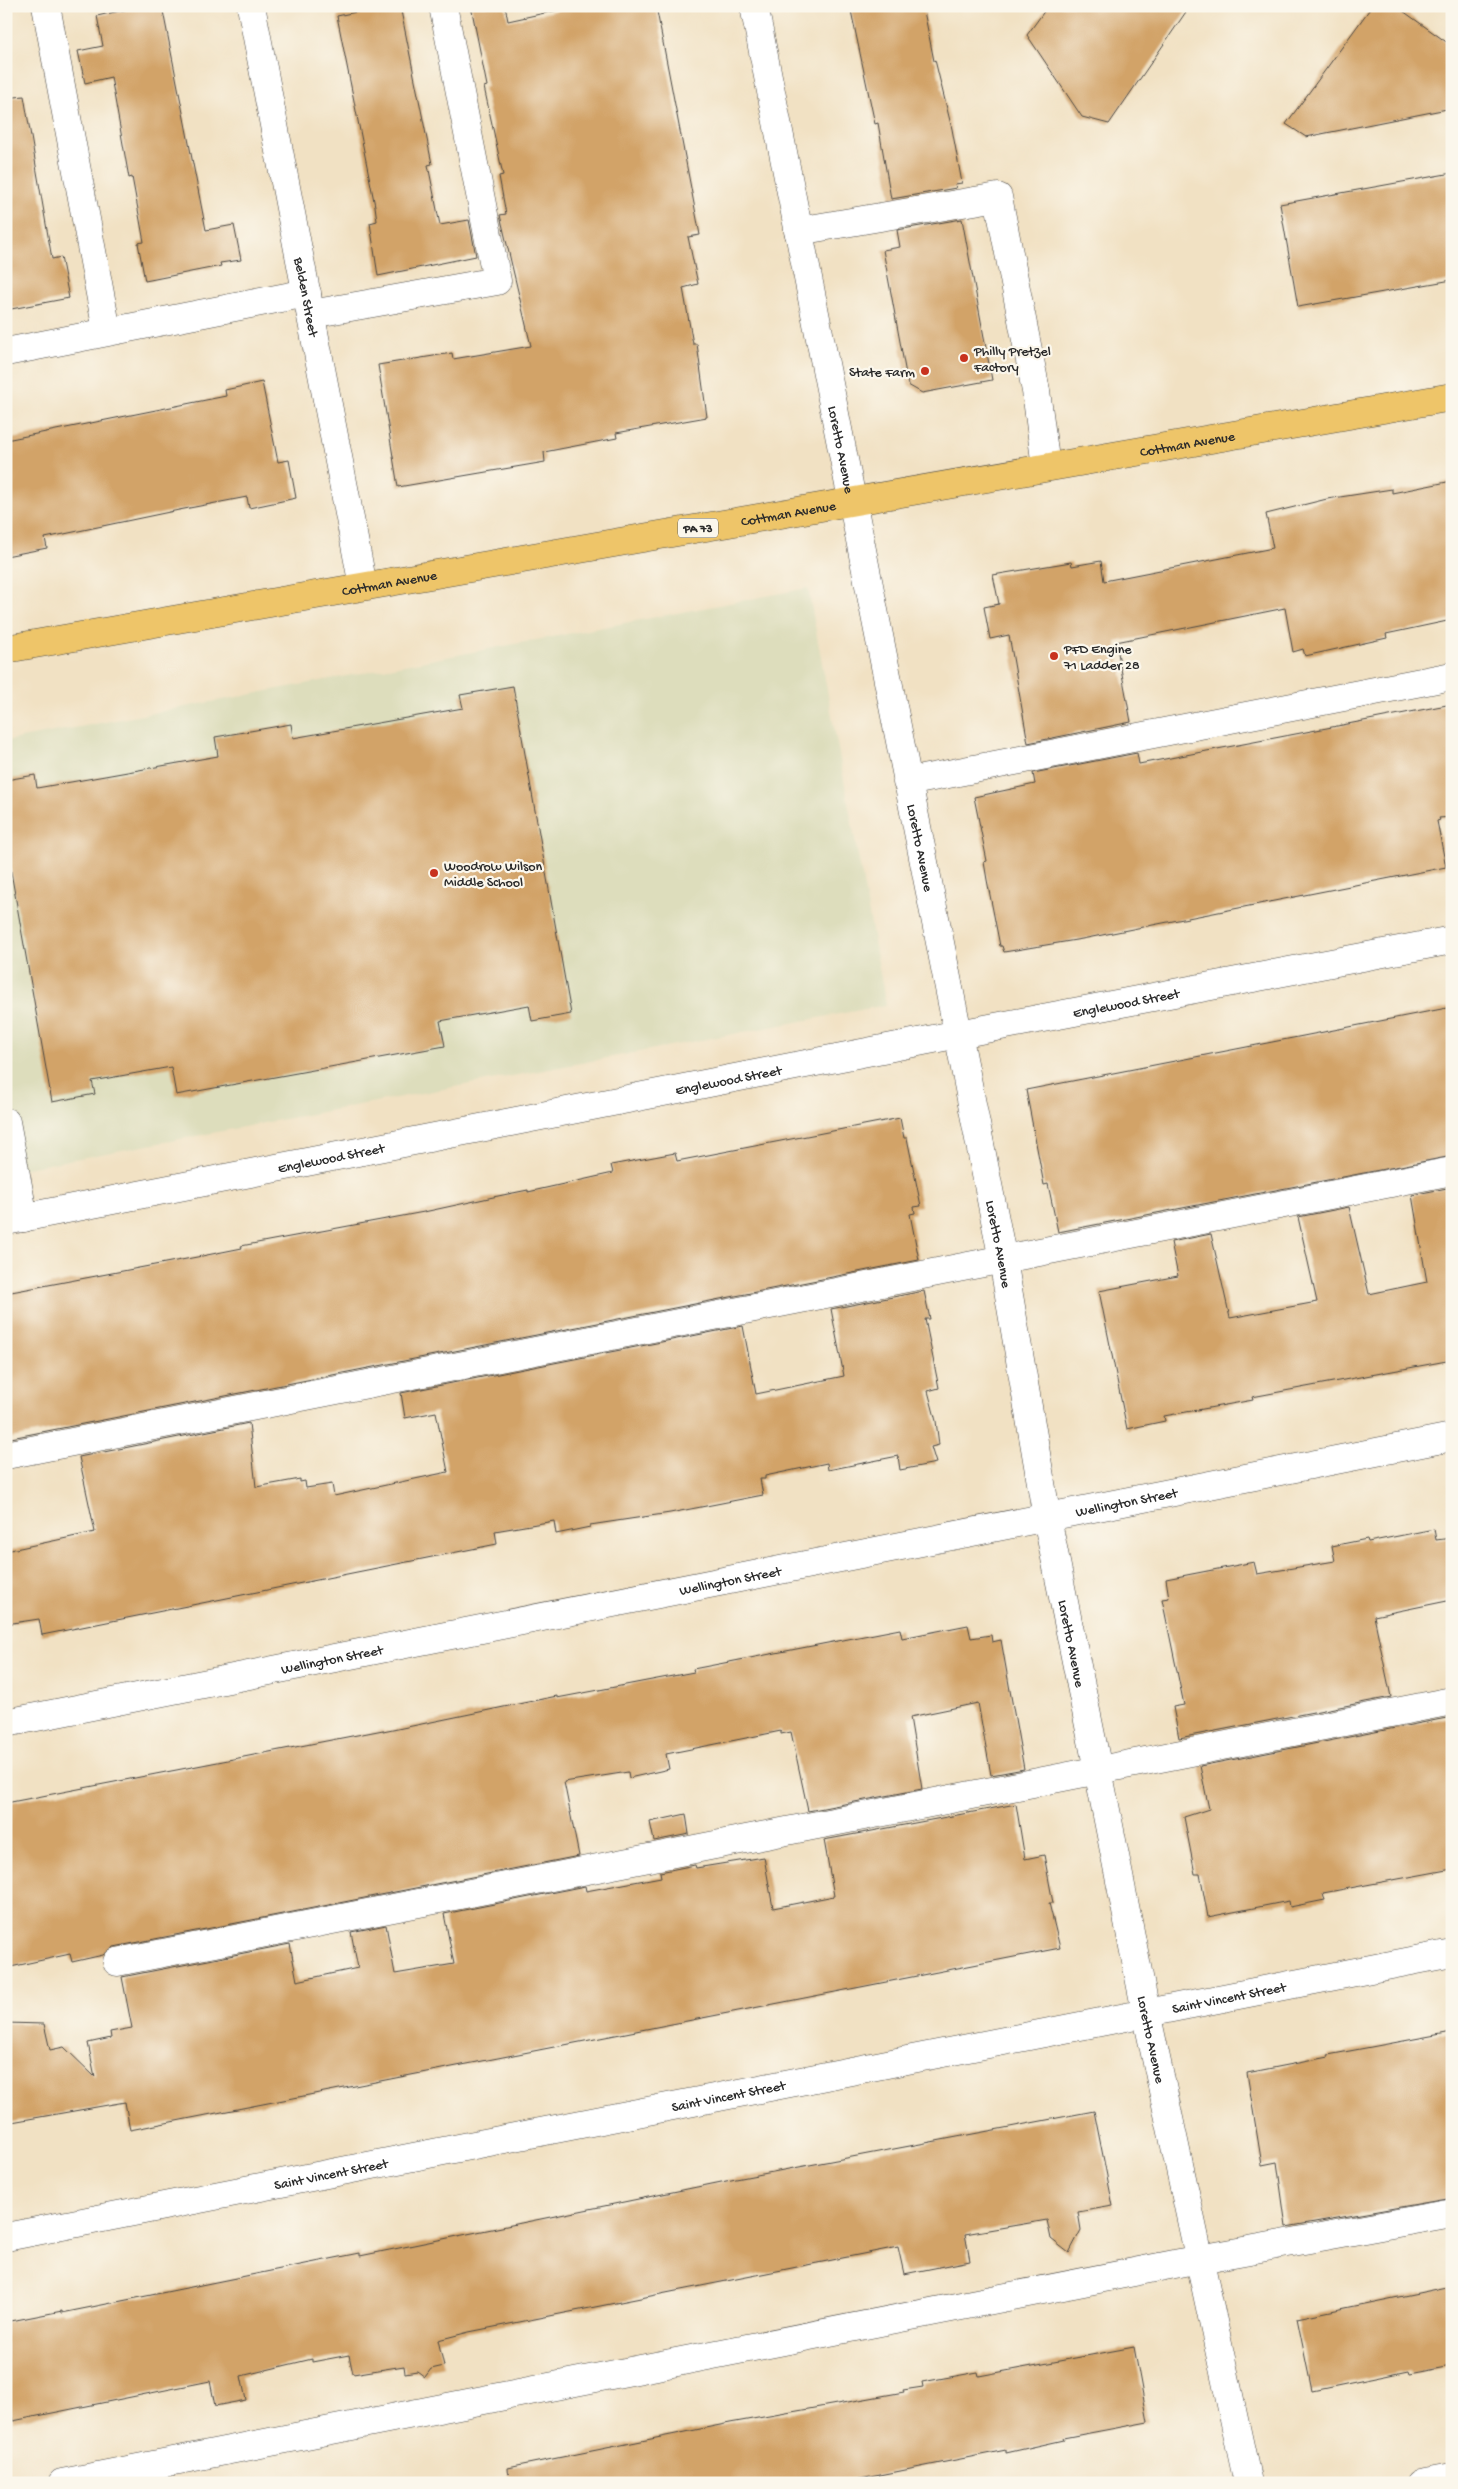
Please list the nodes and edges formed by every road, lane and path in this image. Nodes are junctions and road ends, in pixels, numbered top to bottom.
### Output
1 (46, 6) edge
2 (252, 6) edge
3 (443, 6) edge
4 (754, 6) edge
5 (798, 231) junction
6 (309, 303) junction
7 (107, 330) junction
8 (6, 352) edge
9 (1452, 397) edge
10 (1046, 467) junction
11 (852, 501) junction
12 (363, 586) junction
13 (6, 649) edge
14 (1452, 676) edge
15 (907, 782) junction
16 (1452, 940) edge
17 (959, 1034) junction
18 (6, 1122) edge
19 (1452, 1170) edge
20 (15, 1220) edge
21 (1003, 1260) junction
22 (1452, 1437) edge
23 (6, 1455) edge
24 (1048, 1518) junction
25 (1452, 1701) edge
26 (6, 1723) edge
27 (1098, 1770) junction
28 (1452, 1953) edge
29 (117, 1962) dead end
30 (1146, 2012) junction
31 (1452, 2213) edge
32 (6, 2237) edge
33 (1200, 2259) junction
34 (1452, 2477) edge
35 (62, 2483) edge
36 (1248, 2483) edge
37 (1420, 2483) edge

1 - 7 street
2 - 6 street, Belden Street
3 - 6 street
4 - 5 street, Loretto Avenue
5 - 10 street
5 - 11 street, Loretto Avenue
6 - 7 street
6 - 12 street, Belden Street
7 - 8 street
9 - 10 main road, Cottman Avenue / PA 73
10 - 11 main road, Cottman Avenue / PA 73
11 - 12 main road, Cottman Avenue / PA 73
11 - 15 street, Loretto Avenue
12 - 13 main road, Cottman Avenue / PA 73
14 - 15 street
15 - 17 street, Loretto Avenue
16 - 17 street, Englewood Street
17 - 20 street, Englewood Street
17 - 21 street, Loretto Avenue
18 - 20 street
19 - 21 street
21 - 23 street
21 - 24 street, Loretto Avenue
22 - 24 street, Wellington Street
24 - 26 street, Wellington Street
24 - 27 street, Loretto Avenue
25 - 27 street
27 - 29 street
27 - 30 street, Loretto Avenue
28 - 30 street, Saint Vincent Street
30 - 32 street, Saint Vincent Street
30 - 33 street, Loretto Avenue
31 - 33 street
33 - 35 street
33 - 36 street, Loretto Avenue
34 - 37 street

